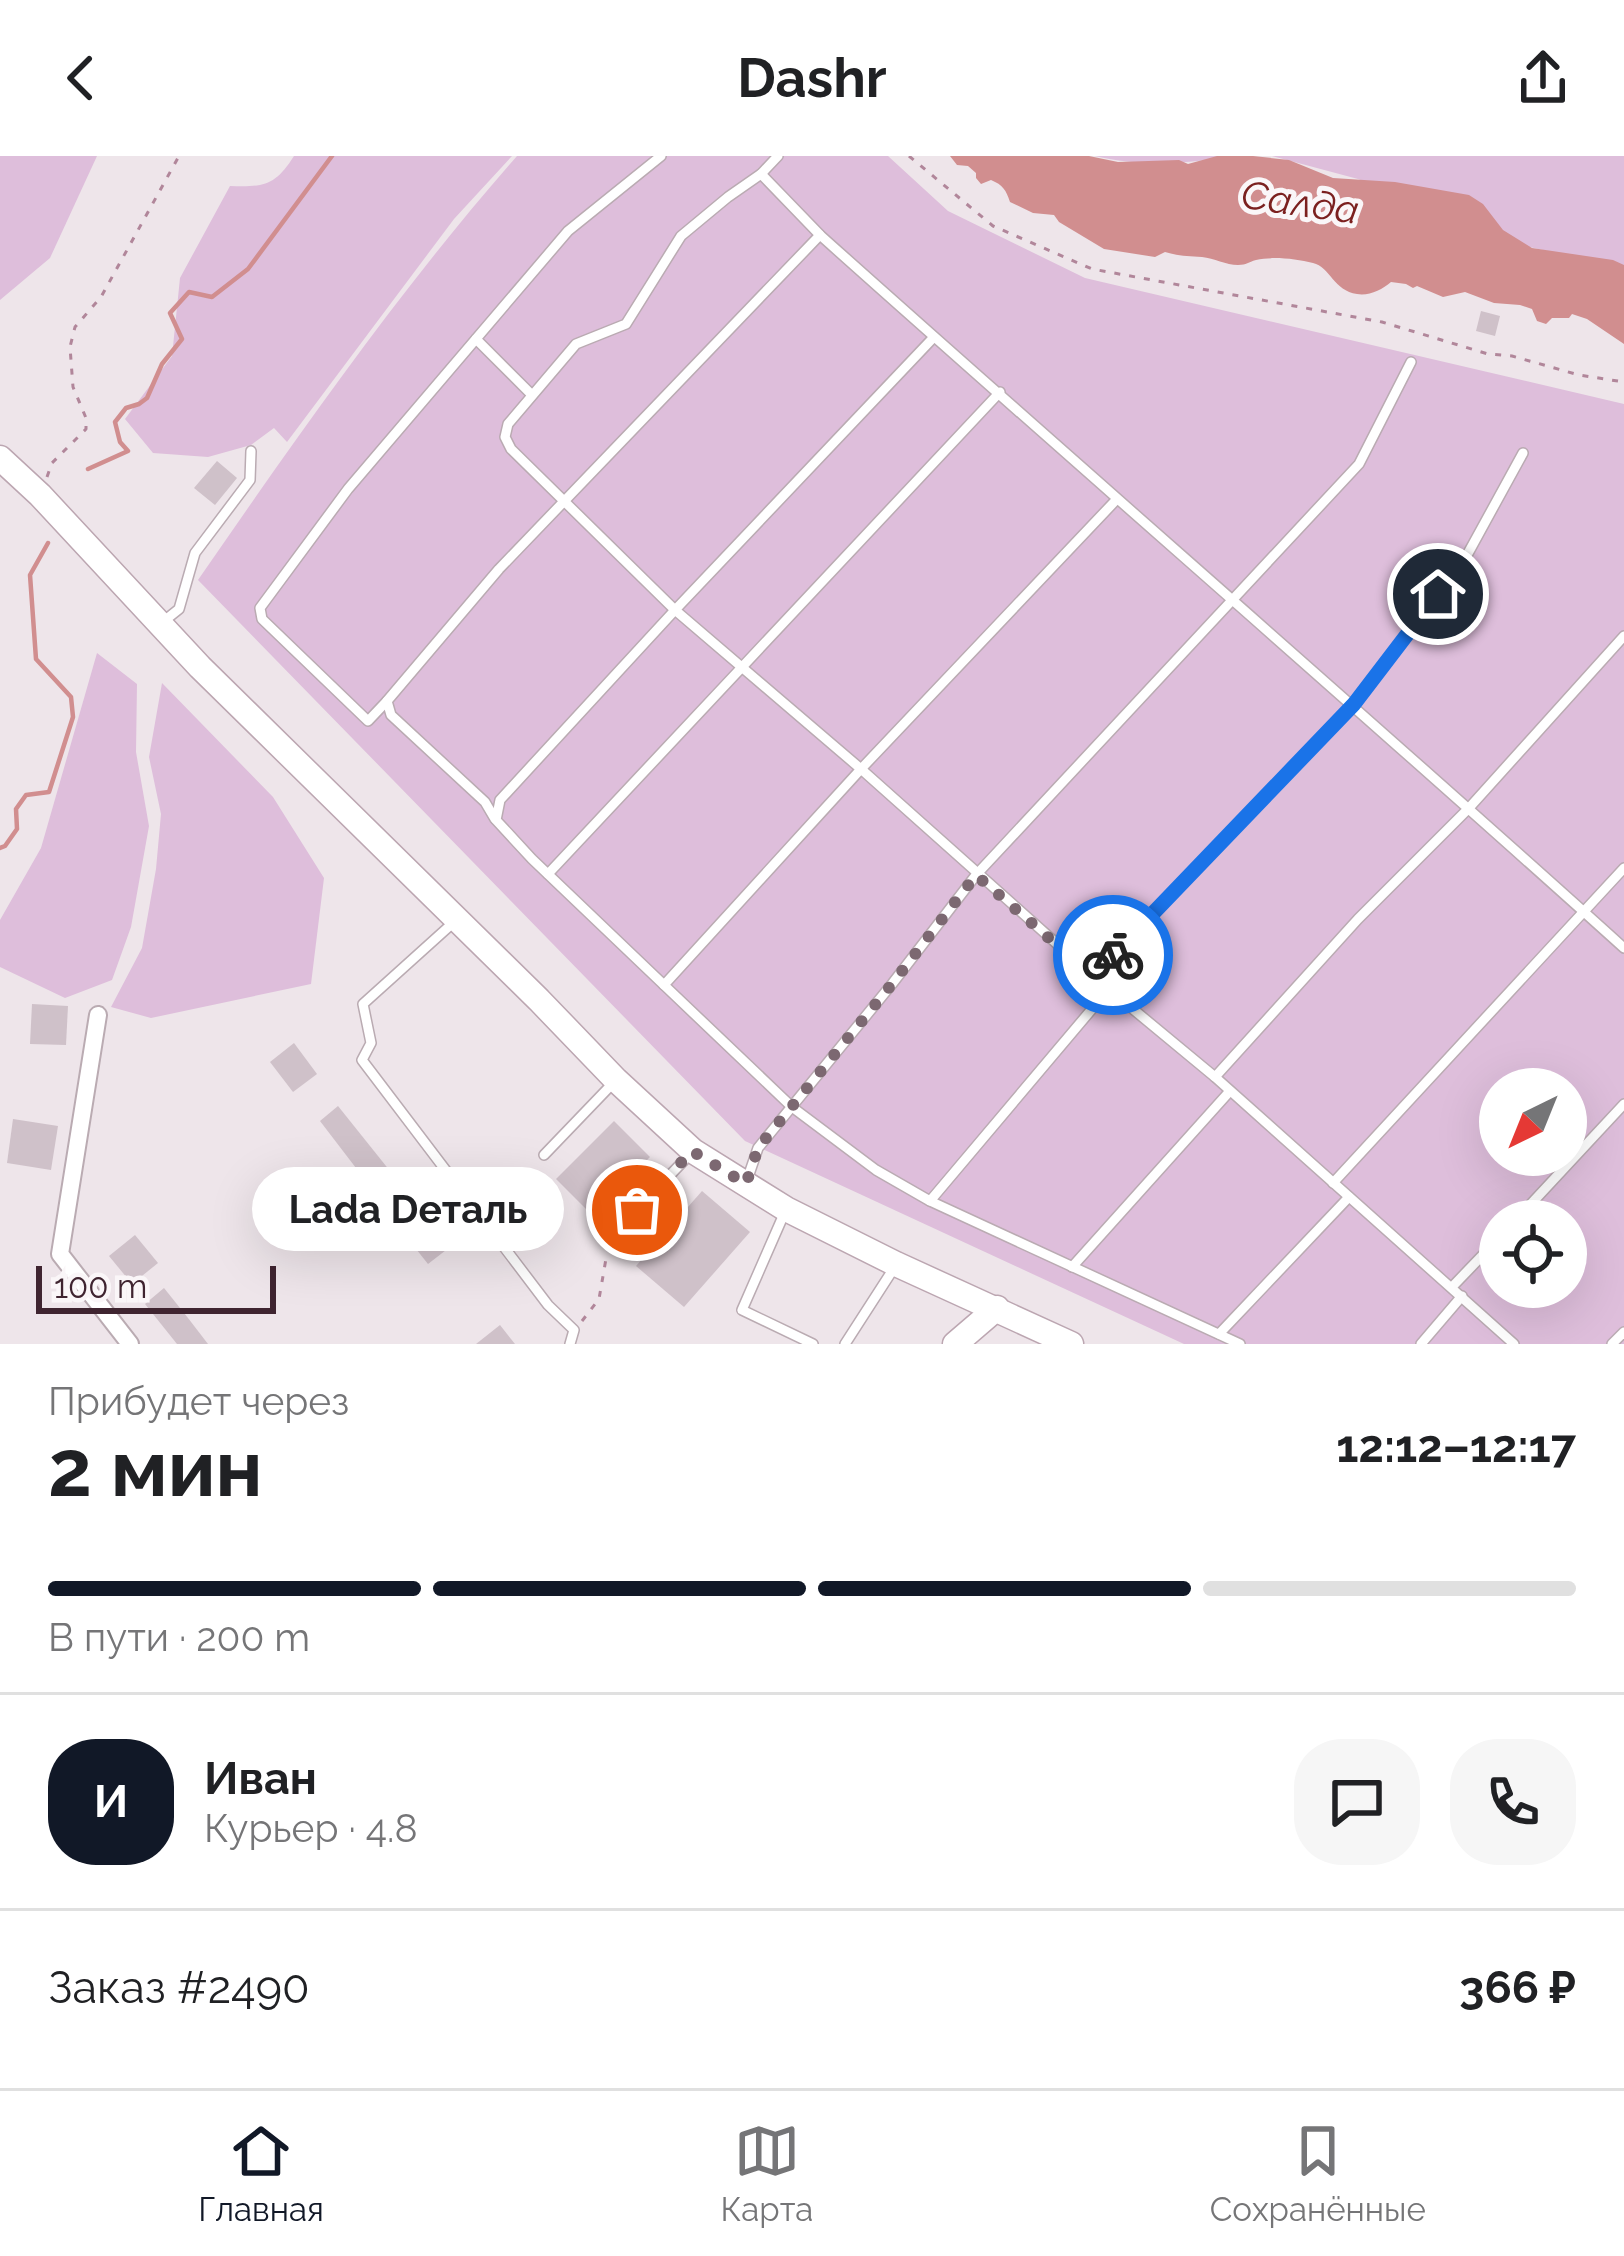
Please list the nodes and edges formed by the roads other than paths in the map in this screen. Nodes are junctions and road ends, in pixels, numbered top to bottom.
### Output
1 (661, 156) edge
2 (778, 156) edge
3 (761, 174) junction
4 (820, 235) junction
5 (934, 337) junction
6 (476, 339) junction
7 (1412, 362) dead end
8 (1000, 392) junction
9 (531, 394) junction
10 (250, 451) dead end
11 (1523, 453) dead end
12 (0, 458) edge
13 (1118, 500) junction
14 (564, 504) junction
15 (1232, 601) junction
16 (675, 610) junction
17 (160, 625) junction
18 (1624, 635) edge
19 (742, 665) junction
20 (387, 701) junction
21 (1354, 704) junction
22 (861, 769) junction
23 (1469, 808) junction
24 (496, 820) junction
25 (1624, 868) edge
26 (548, 874) junction
27 (976, 875) junction
28 (1584, 911) junction
29 (456, 920) junction
30 (1624, 947) edge
31 (1093, 976) junction
32 (664, 985) junction
33 (1108, 990) junction
34 (98, 1016) dead end
35 (1215, 1077) junction
36 (616, 1080) junction
37 (1230, 1091) junction
38 (1624, 1104) edge
39 (792, 1107) junction
40 (692, 1151) junction
41 (544, 1155) dead end
42 (1333, 1183) junction
43 (746, 1184) junction
44 (1349, 1197) junction
45 (1535, 1200) edge
46 (930, 1201) junction
47 (786, 1209) junction
48 (609, 1239) road end
49 (1479, 1259) edge
50 (896, 1264) junction
51 (1072, 1268) junction
52 (1452, 1287) junction
53 (1462, 1296) junction
54 (997, 1308) junction
55 (1624, 1332) edge
56 (1219, 1334) junction
57 (1061, 1342) edge
58 (130, 1344) edge
59 (570, 1344) edge
60 (813, 1344) edge
61 (845, 1344) edge
62 (955, 1344) edge
63 (1240, 1344) edge
64 (1421, 1344) edge
65 (1514, 1344) edge
66 (1612, 1344) edge

1 - 6 lane
2 - 3 lane
3 - 4 lane
3 - 9 lane
4 - 5 lane
4 - 14 lane
5 - 8 lane
5 - 16 lane
6 - 9 lane
6 - 20 lane
7 - 15 lane
8 - 13 lane
8 - 19 lane
9 - 14 lane
10 - 17 lane
11 - 21 lane
12 - 17 street
13 - 15 lane
13 - 22 lane
14 - 16 lane
14 - 20 lane
15 - 21 lane
15 - 27 lane
16 - 19 lane
16 - 24 lane
17 - 29 street
18 - 23 lane
19 - 22 lane
19 - 26 lane
20 - 24 lane
21 - 23 lane
21 - 31 lane
22 - 27 lane
22 - 32 lane
23 - 28 lane
23 - 35 lane
24 - 26 lane
25 - 28 lane
26 - 32 lane
27 - 31 lane
27 - 39 lane
28 - 30 lane
28 - 42 lane
29 - 36 street
29 - 59 lane
31 - 33 lane
32 - 39 lane
33 - 35 lane
33 - 46 lane
34 - 58 street
35 - 37 lane
36 - 40 street
36 - 41 lane
37 - 42 lane
37 - 51 lane
38 - 45 lane
39 - 43 lane
39 - 46 lane
40 - 43 street
40 - 48 lane
42 - 44 lane
43 - 47 street
44 - 52 lane
44 - 56 lane
46 - 51 lane
47 - 50 street
47 - 60 lane
49 - 52 lane
50 - 54 street
50 - 61 lane
51 - 56 lane
52 - 53 lane
53 - 64 lane
53 - 65 lane
54 - 57 street
54 - 62 street
55 - 66 lane
56 - 63 lane

